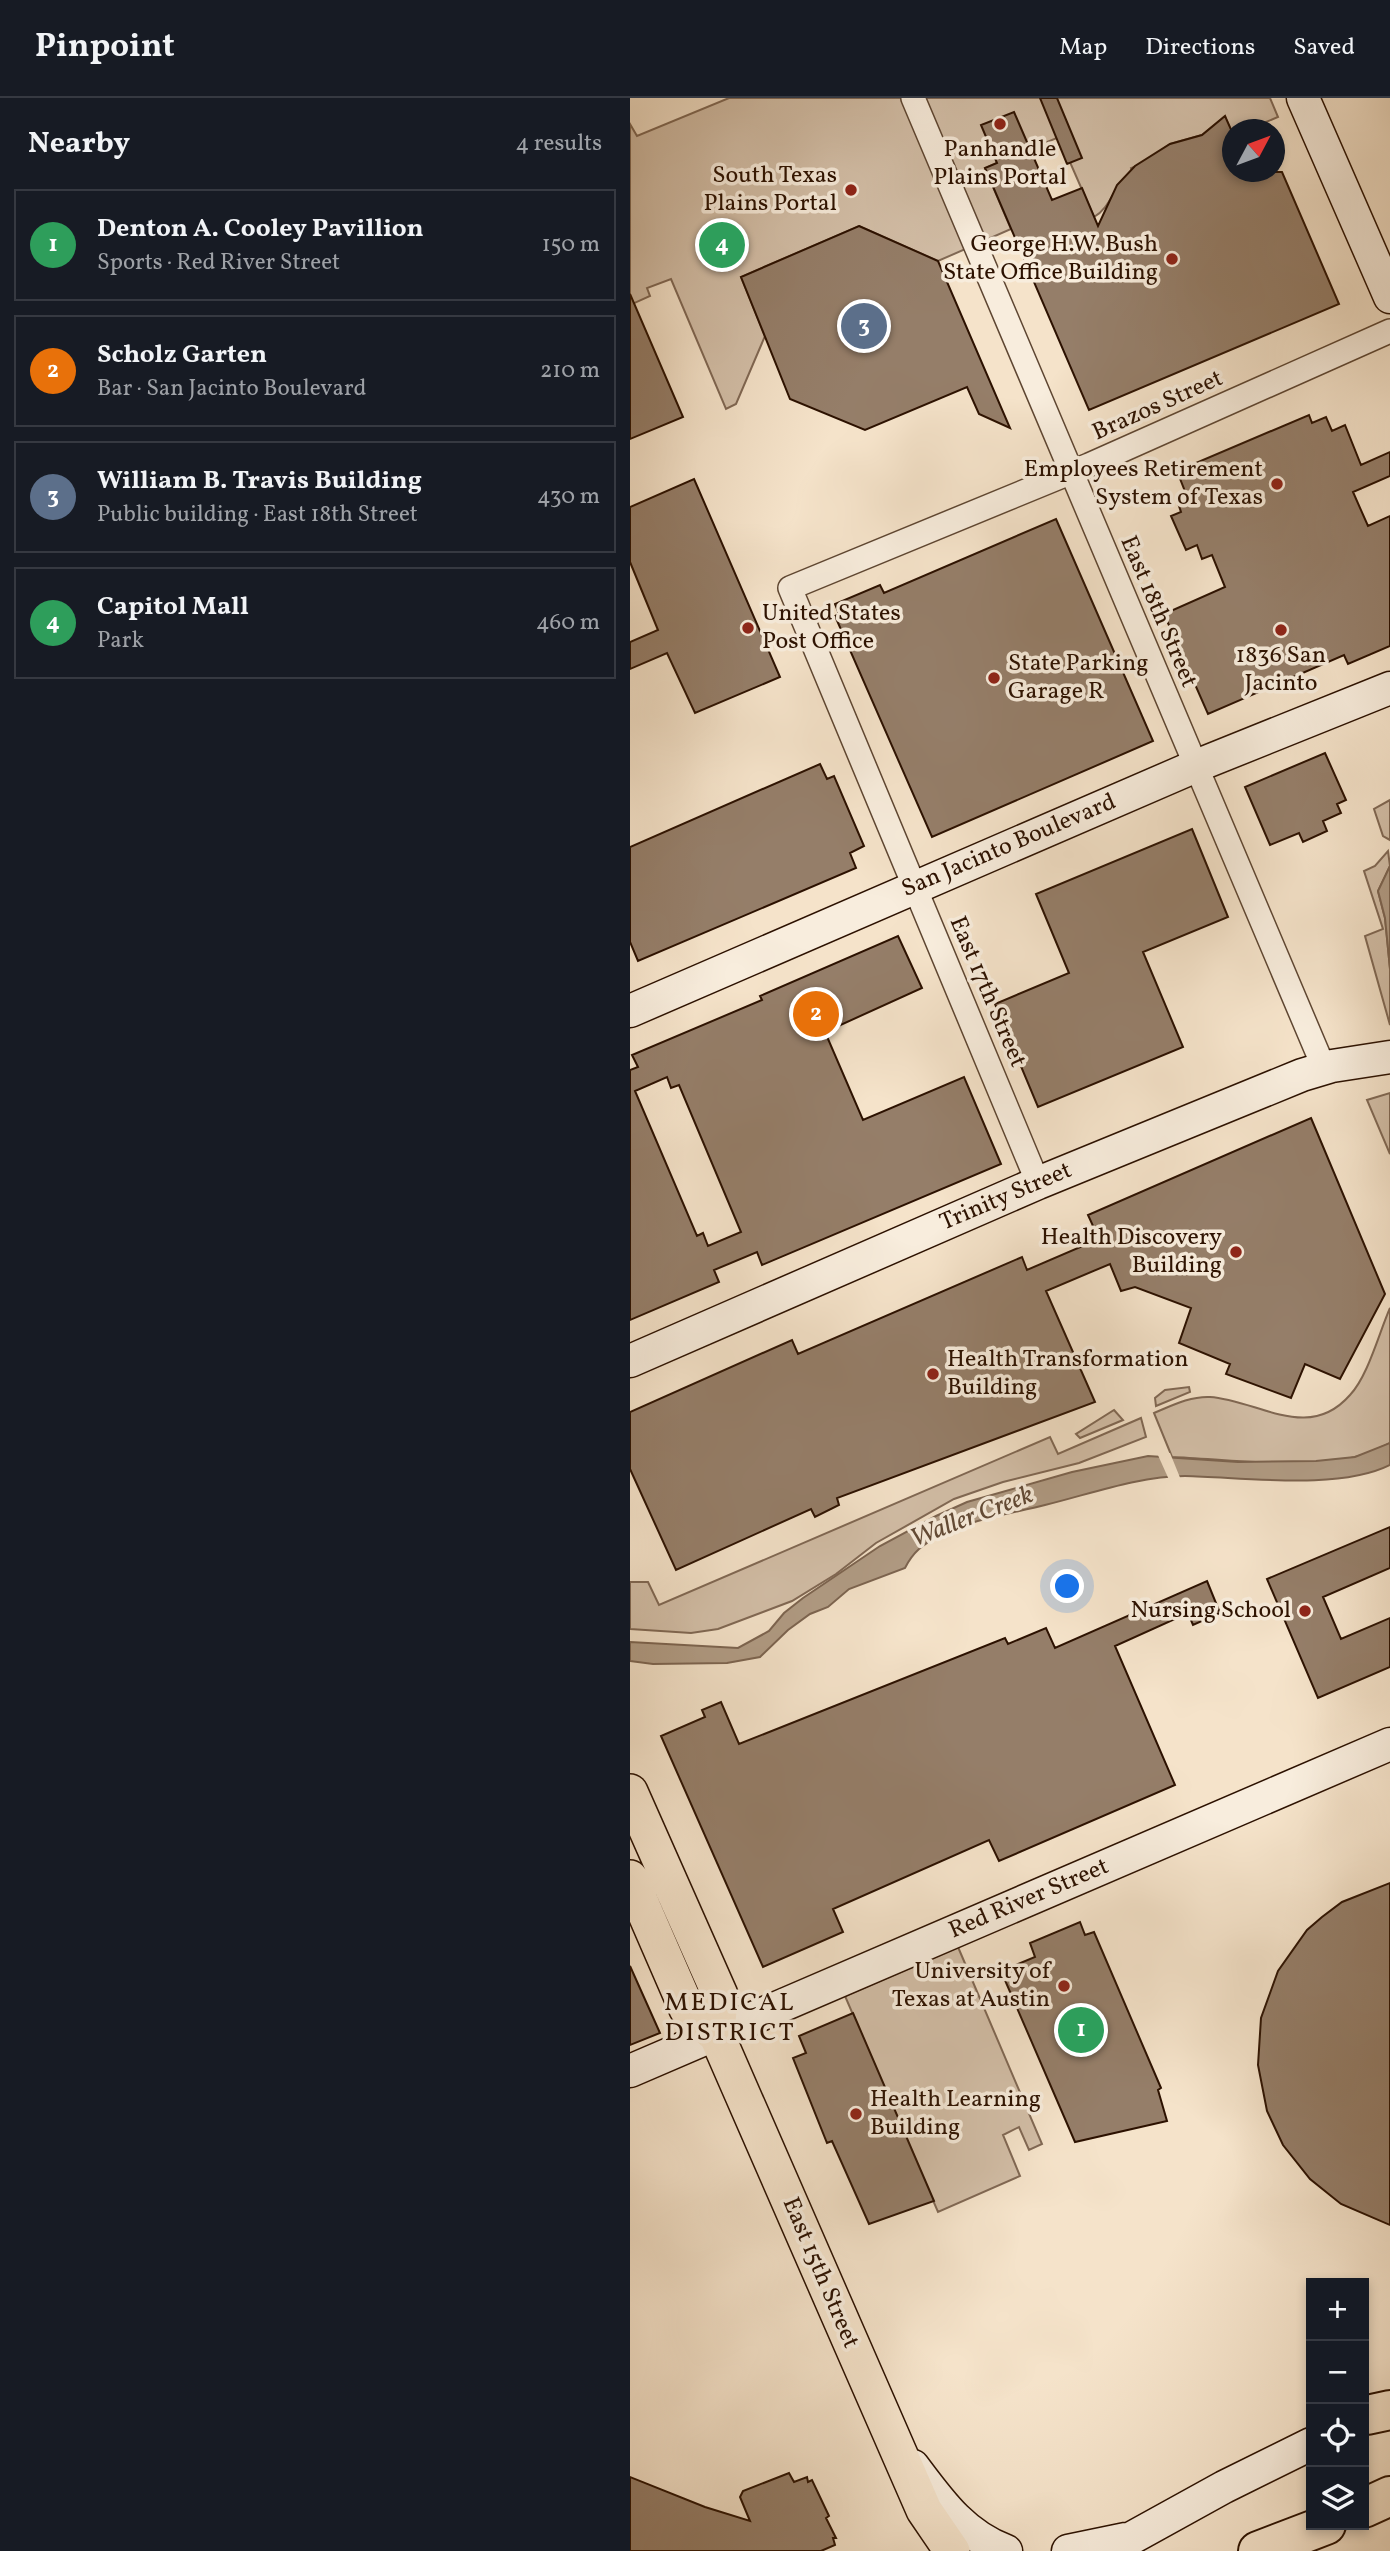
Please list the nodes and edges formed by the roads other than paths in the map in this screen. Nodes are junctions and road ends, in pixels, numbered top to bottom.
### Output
1 (913, 98) edge
2 (1303, 98) edge
3 (1390, 297) edge
4 (1390, 331) edge
5 (1069, 473) junction
6 (790, 588) joint
7 (1390, 688) edge
8 (1196, 766) junction
9 (915, 886) junction
10 (630, 1011) edge
11 (1390, 1057) edge
12 (1324, 1068) junction
13 (1038, 1183) junction
14 (630, 1361) edge
15 (1390, 1744) edge
16 (630, 1792) edge
17 (630, 1878) edge
18 (717, 2036) junction
19 (630, 2071) edge
20 (889, 2434) junction
21 (1306, 2447) edge
22 (1390, 2496) edge
23 (1369, 2506) edge
24 (924, 2510) junction
25 (1314, 2530) edge
26 (1317, 2530) edge
27 (1118, 2547) edge
28 (934, 2551) edge
29 (952, 2551) edge
30 (1006, 2551) edge
31 (1068, 2551) edge
32 (1258, 2551) edge
33 (1277, 2551) edge

1 - 5 street, East 18th Street
2 - 3 main road
4 - 5 street, Brazos Street
5 - 6 street, Brazos Street
5 - 8 street, East 18th Street
6 - 9 street, East 17th Street
7 - 8 main road, San Jacinto Boulevard
8 - 9 main road, San Jacinto Boulevard
8 - 12 street, East 18th Street
9 - 10 main road, San Jacinto Boulevard
9 - 13 street, East 17th Street
11 - 12 main road, Trinity Street
12 - 13 main road, Trinity Street
13 - 14 main road, Trinity Street
15 - 18 main road, Red River Street
16 - 18 main road, East 15th Street
17 - 18 main road, East 15th Street
18 - 19 main road, Red River Street
18 - 20 main road, East 15th Street
20 - 24 main road, East 15th Street
20 - 30 main road
21 - 27 main road
22 - 23 highway
24 - 28 main road, East 15th Street
24 - 29 main road, East 15th Street
25 - 32 highway
26 - 33 highway
27 - 31 main road

